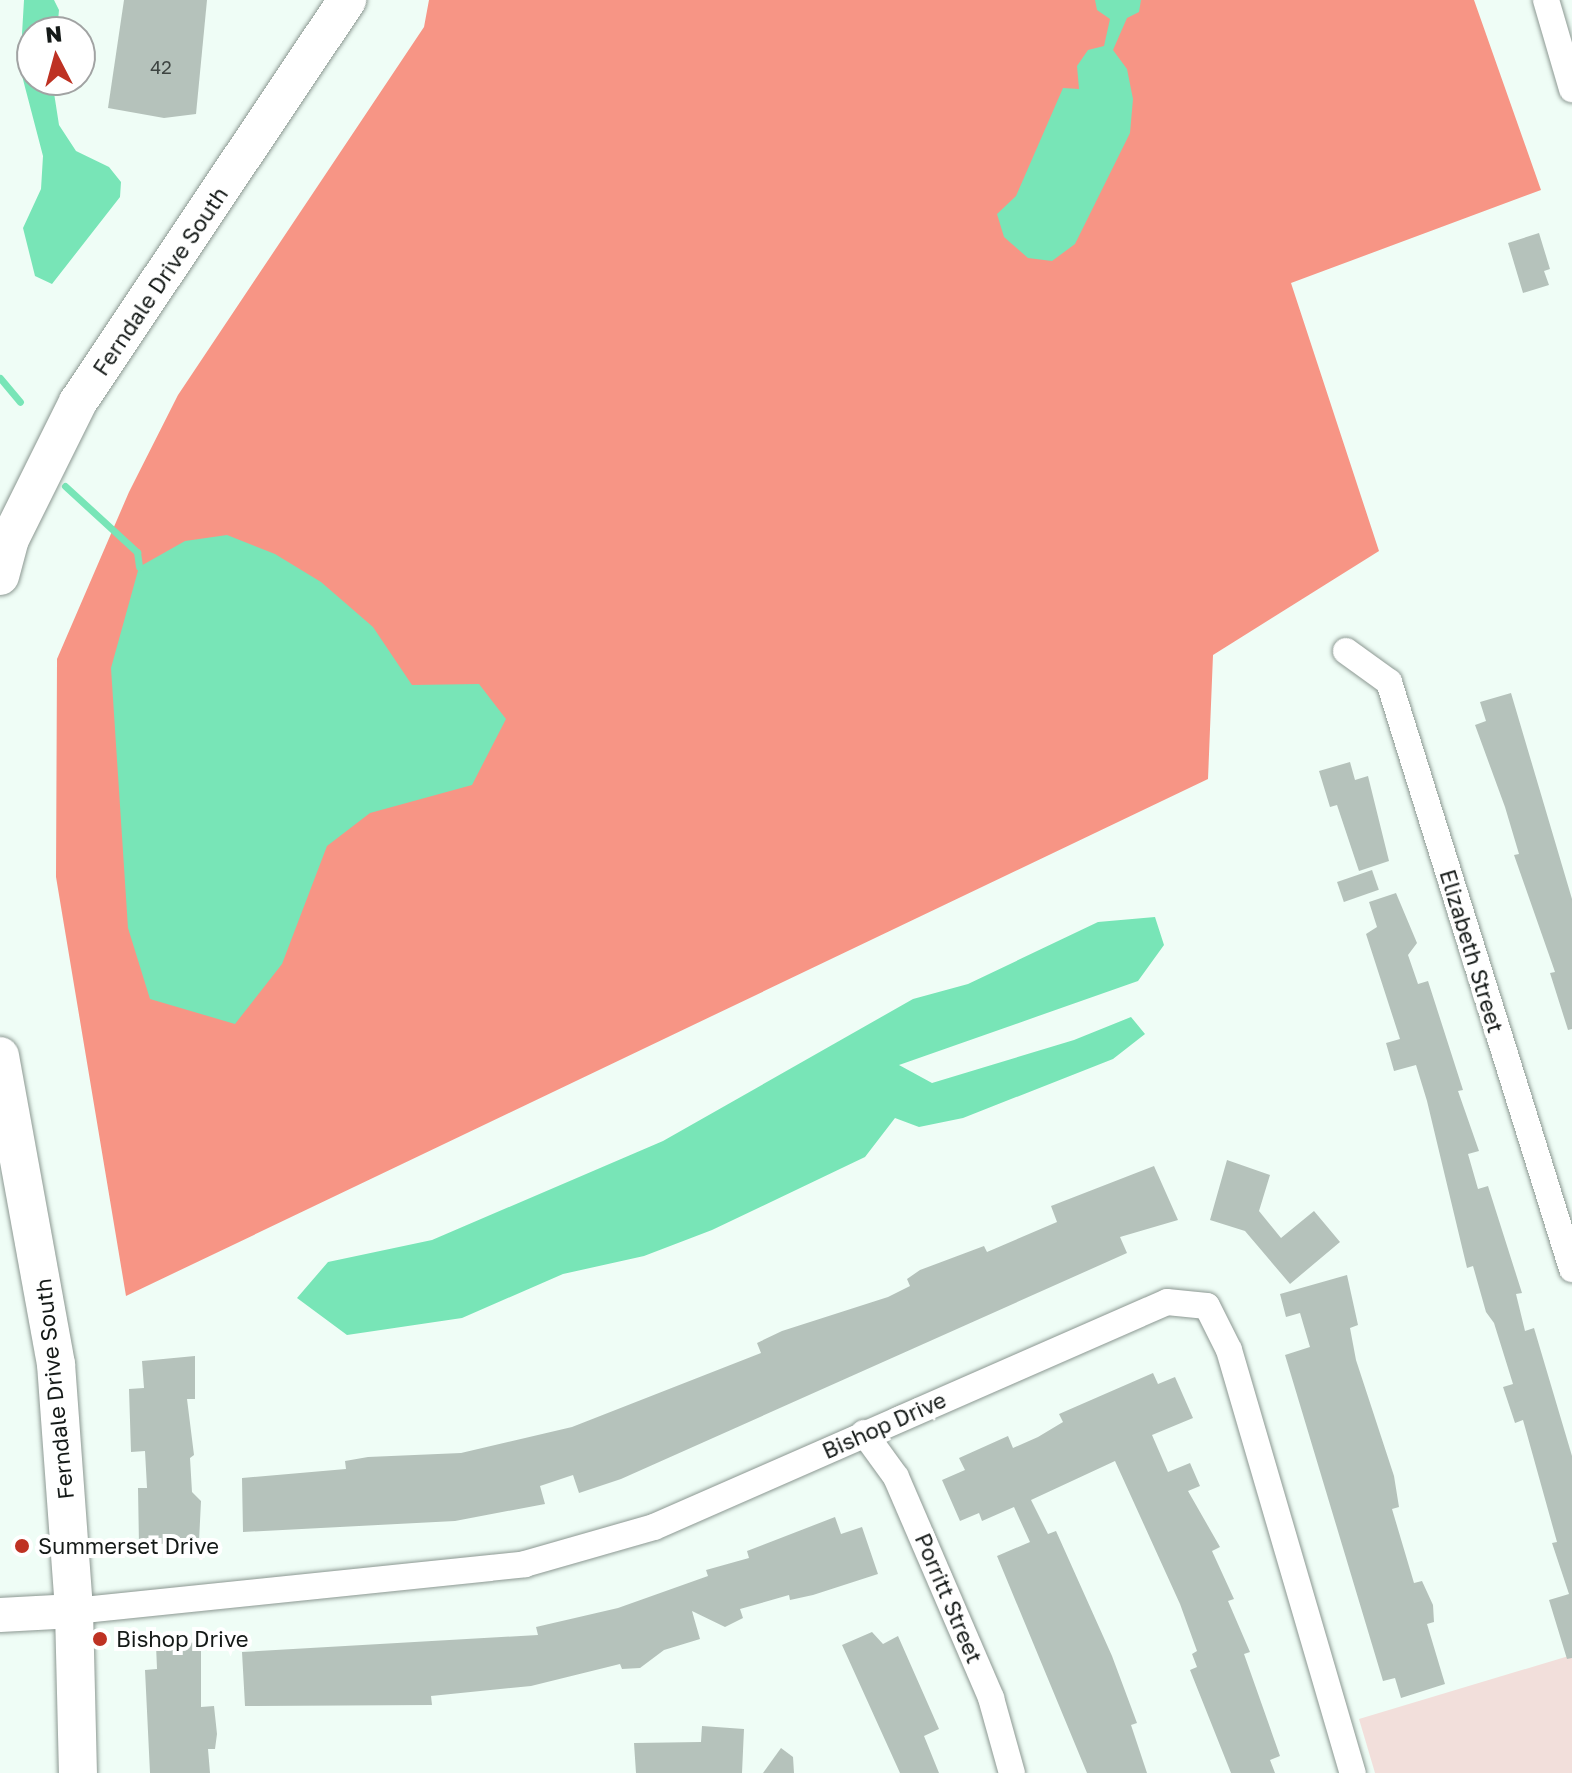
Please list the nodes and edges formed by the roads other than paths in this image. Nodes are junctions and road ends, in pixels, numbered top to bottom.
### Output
1 (347, 0) edge
2 (1546, 0) edge
3 (1572, 89) edge
4 (0, 576) edge
5 (1346, 651) dead end
6 (0, 1056) edge
7 (1572, 1269) edge
8 (864, 1433) junction
9 (74, 1611) junction
10 (0, 1615) edge
11 (78, 1773) edge
12 (1012, 1773) edge
13 (1353, 1773) edge

1 - 4 main road, Ferndale Drive South
2 - 3 street
5 - 7 street, Elizabeth Street
6 - 9 main road, Ferndale Drive South
8 - 9 street, Bishop Drive
8 - 12 street, Porritt Street
8 - 13 street, Bishop Drive
9 - 10 street
9 - 11 main road, Ferndale Drive South

